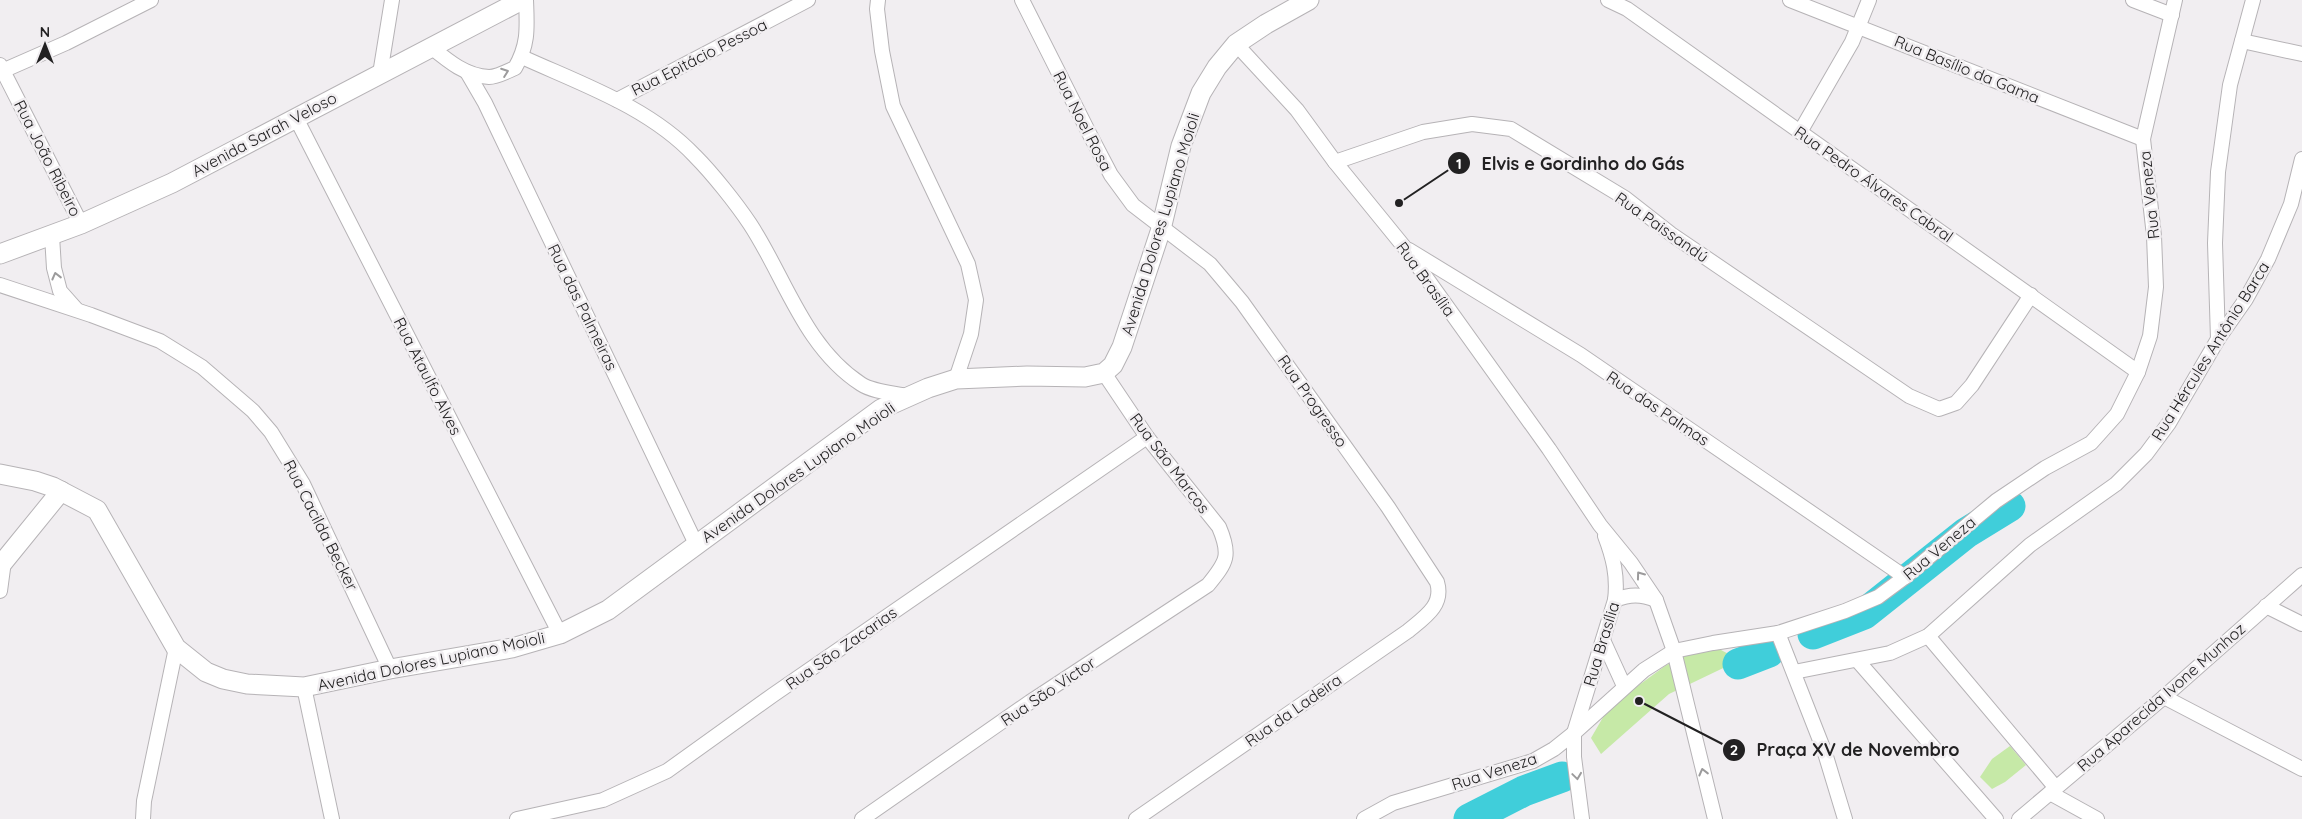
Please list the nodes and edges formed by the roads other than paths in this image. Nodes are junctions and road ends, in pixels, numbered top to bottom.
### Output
1 (151, 0) edge
2 (392, 0) edge
3 (522, 0) edge
4 (526, 0) edge
5 (808, 0) edge
6 (878, 0) edge
7 (1022, 0) edge
8 (1309, 0) edge
9 (1608, 0) edge
10 (1790, 0) edge
11 (1869, 0) edge
12 (2133, 0) edge
13 (2176, 0) edge
14 (2253, 0) edge
15 (2172, 15) junction
16 (1858, 26) junction
17 (2242, 41) junction
18 (1236, 44) junction
19 (430, 47) junction
20 (2302, 54) edge
21 (522, 57) junction
22 (1, 69) edge
23 (467, 72) junction
24 (380, 74) junction
25 (617, 100) junction
26 (296, 118) junction
27 (1800, 132) junction
28 (2143, 139) junction
29 (2302, 158) edge
30 (1335, 162) junction
31 (2299, 198) edge
32 (81, 224) junction
33 (1162, 229) junction
34 (52, 236) junction
35 (1405, 248) junction
36 (0, 254) edge
37 (0, 285) edge
38 (2031, 295) junction
39 (76, 310) junction
40 (2218, 339) junction
41 (2138, 372) junction
42 (1104, 373) junction
43 (956, 379) junction
44 (908, 396) junction
45 (1146, 437) junction
46 (0, 474) edge
47 (61, 491) junction
48 (1600, 525) junction
49 (696, 544) junction
50 (1227, 558) joint
51 (2, 564) edge
52 (2302, 575) edge
53 (1905, 577) junction
54 (0, 591) edge
55 (1440, 593) joint
56 (1615, 600) junction
57 (1656, 600) junction
58 (2266, 606) junction
59 (2302, 624) edge
60 (1778, 633) junction
61 (560, 634) junction
62 (1928, 636) junction
63 (1603, 640) junction
64 (176, 648) junction
65 (1674, 651) junction
66 (1857, 660) junction
67 (390, 669) junction
68 (1794, 672) junction
69 (1624, 686) junction
70 (304, 687) junction
71 (2164, 697) junction
72 (1574, 733) junction
73 (2302, 769) edge
74 (2053, 791) junction
75 (143, 819) edge
76 (332, 819) edge
77 (517, 819) edge
78 (862, 819) edge
79 (1136, 819) edge
80 (1364, 819) edge
81 (1582, 819) edge
82 (1715, 819) edge
83 (1845, 819) edge
84 (1996, 819) edge
85 (2019, 819) edge
86 (2097, 819) edge

1 - 22 street
2 - 24 street
3 - 19 main road, Avenida Sarah Veloso
4 - 21 street
5 - 25 street, Rua Epitácio Pessoa
6 - 43 street
7 - 33 street, Rua Noel Rosa
8 - 18 main road, Avenida Dolores Lupiano Moioli
9 - 27 street, Rua Pedro Álvares Cabral
10 - 16 street, Rua Basílio da Gama
11 - 16 street
12 - 15 street
13 - 15 street, Rua Veneza
14 - 17 street
15 - 28 street, Rua Veneza
16 - 27 street
16 - 28 street, Rua Basílio da Gama
17 - 20 street
17 - 40 street
18 - 30 street, Rua Brasília
18 - 33 main road, Avenida Dolores Lupiano Moioli
19 - 23 street
19 - 24 main road, Avenida Sarah Veloso
23 -> 21 street
21 - 25 street
22 - 32 street, Rua João Ribeiro
23 - 49 street, Rua das Palmeiras
24 - 26 main road, Avenida Sarah Veloso
25 - 44 street
26 - 32 main road, Avenida Sarah Veloso
26 - 61 street, Rua Ataulfo Alves
27 - 38 street, Rua Pedro Álvares Cabral
28 - 41 street, Rua Veneza
29 - 31 street, Rua Hércules Antônio Barca
30 - 35 street, Rua Brasília
30 - 38 street, Rua Paissandú
31 - 40 street, Rua Hércules Antônio Barca
32 - 34 main road, Avenida Sarah Veloso
33 - 42 main road, Avenida Dolores Lupiano Moioli
33 - 55 street, Rua Progresso
34 - 36 main road, Avenida Sarah Veloso
39 -> 34 street, Rua Cacilda Becker
35 - 48 street, Rua Brasília
35 - 53 street, Rua das Palmas
37 - 39 street, Rua Cacilda Becker
38 - 41 street, Rua Pedro Álvares Cabral
39 - 67 street, Rua Cacilda Becker
40 - 62 street, Rua Hércules Antônio Barca
41 - 53 street, Rua Veneza
42 - 43 main road, Avenida Dolores Lupiano Moioli
42 - 45 street, Rua São Marcos
43 - 44 main road, Avenida Dolores Lupiano Moioli
44 - 49 main road, Avenida Dolores Lupiano Moioli
45 - 50 street, Rua São Marcos
45 - 77 street, Rua São Zacarias
46 - 47 main road
47 - 51 main road
47 - 64 main road
48 - 56 street, Rua Brasília
57 -> 48 street, Rua Brasília
49 - 61 main road, Avenida Dolores Lupiano Moioli
50 - 78 street, Rua São Victor
51 - 54 street
52 - 58 street, Rua Aparecida Ivone Munhoz
53 - 60 street, Rua Veneza
55 - 79 street, Rua da Ladeira
56 - 57 street
56 - 63 street, Rua Brasília
57 - 65 street, Rua Brasília
58 - 59 street
58 - 71 street, Rua Aparecida Ivone Munhoz
60 - 65 street, Rua Veneza
60 - 68 street
61 - 67 main road, Avenida Dolores Lupiano Moioli
62 - 66 street, Rua Hércules Antônio Barca
62 - 74 street
63 - 69 street
63 - 72 street, Rua Brasília
64 - 70 main road, Avenida Dolores Lupiano Moioli
64 - 75 street
65 - 69 street, Rua Veneza
82 -> 65 street, Rua Brasília
66 - 68 street, Rua Hércules Antônio Barca
66 - 84 street
67 - 70 main road, Avenida Dolores Lupiano Moioli
68 - 83 street
69 - 72 street, Rua Veneza
70 - 76 street
71 - 73 street
71 - 74 street, Rua Aparecida Ivone Munhoz
72 - 80 street, Rua Veneza
72 -> 81 street, Rua Brasília
74 - 85 street, Rua Aparecida Ivone Munhoz
74 - 86 street

